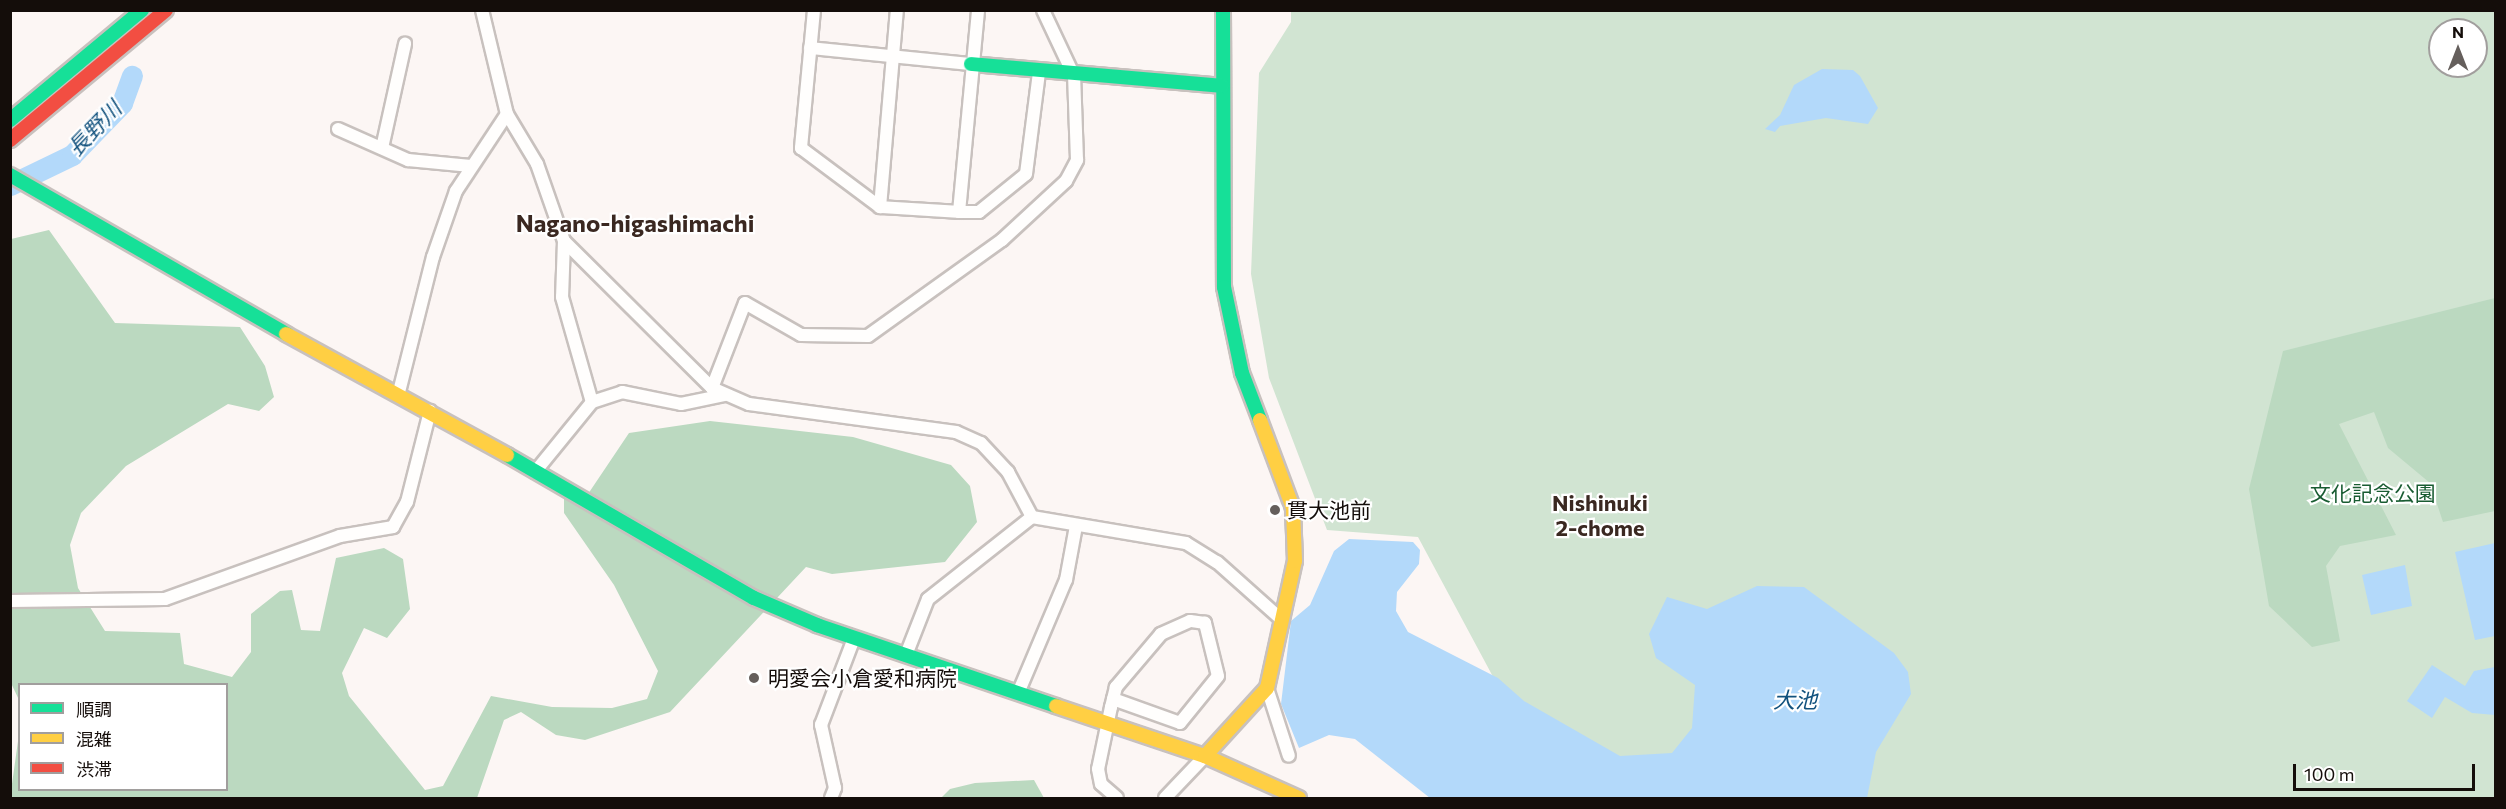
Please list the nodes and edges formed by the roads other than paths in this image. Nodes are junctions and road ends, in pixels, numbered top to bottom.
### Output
1 (142, 10) edge
2 (166, 10) edge
3 (482, 10) edge
4 (814, 10) edge
5 (897, 10) edge
6 (978, 10) edge
7 (1043, 10) edge
8 (1223, 10) edge
9 (405, 44) dead end
10 (810, 48) junction
11 (893, 57) junction
12 (972, 64) junction
13 (1039, 72) junction
14 (1074, 76) junction
15 (1222, 86) junction
16 (507, 114) junction
17 (10, 120) edge
18 (338, 129) dead end
19 (10, 140) edge
20 (382, 148) junction
21 (471, 166) junction
22 (10, 175) edge
23 (880, 207) junction
24 (959, 212) junction
25 (564, 241) junction
26 (712, 388) junction
27 (399, 392) junction
28 (725, 395) junction
29 (592, 402) junction
30 (430, 411) junction
31 (535, 472) junction
32 (1032, 517) junction
33 (1076, 526) junction
34 (10, 601) edge
35 (1282, 620) junction
36 (854, 638) junction
37 (906, 655) junction
38 (1267, 688) junction
39 (1019, 691) junction
40 (1113, 699) junction
41 (1108, 721) junction
42 (1205, 756) junction
43 (1289, 756) dead end
44 (831, 798) edge
45 (1117, 798) edge
46 (1165, 798) edge
47 (1299, 798) edge

1 - 17 street
2 - 19 street
3 - 16 street
4 - 10 street
5 - 11 street
6 - 12 street
7 - 14 street
8 - 15 street
9 - 20 street
10 - 11 street
10 - 23 street
11 - 12 street
11 - 23 street
12 - 13 street
12 - 24 street
13 - 14 street
13 - 24 street
14 - 15 street
14 - 26 street
15 - 35 street
16 - 21 street
16 - 25 street
18 - 20 street
20 - 21 street
21 - 27 street
22 - 27 street
23 - 24 street
25 - 26 street
25 - 29 street
26 - 28 street
27 - 30 street
28 - 29 street
28 - 32 street
29 - 31 street
30 - 31 street
30 - 34 street
31 - 36 street
32 - 33 street
32 - 37 street
33 - 35 street
33 - 39 street
35 - 38 street
36 - 37 street
36 - 44 street
37 - 39 street
38 - 42 street
38 - 43 street
39 - 41 street
40 - 40 street
40 - 41 street
41 - 42 street
41 - 45 street
42 - 46 street
42 - 47 street

